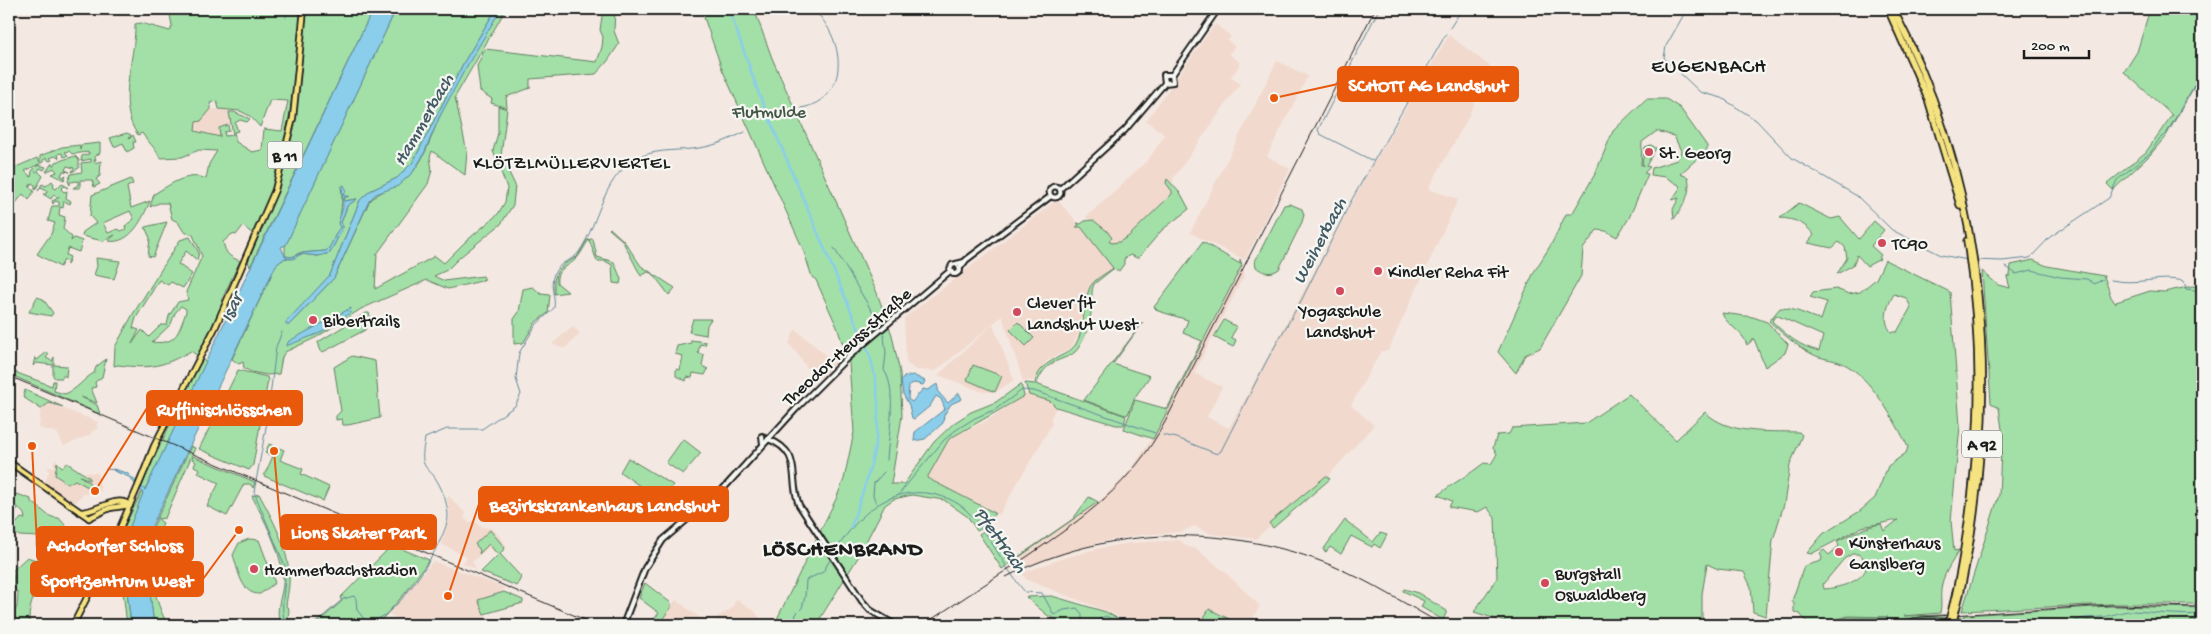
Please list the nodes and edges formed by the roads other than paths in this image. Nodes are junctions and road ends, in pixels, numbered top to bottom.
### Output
1 (304, 9) edge
2 (1218, 9) edge
3 (1888, 9) edge
4 (1893, 9) edge
5 (1172, 75) junction
6 (1165, 83) junction
7 (1060, 189) junction
8 (1051, 196) junction
9 (1969, 238) junction
10 (959, 266) junction
11 (951, 272) junction
12 (775, 432) junction
13 (762, 436) dead end
14 (768, 439) junction
15 (776, 442) junction
16 (763, 444) junction
17 (9, 462) edge
18 (136, 490) junction
19 (124, 501) junction
20 (130, 505) junction
21 (114, 506) junction
22 (98, 508) junction
23 (80, 512) junction
24 (89, 518) junction
25 (123, 519) junction
26 (1958, 594) junction
27 (75, 625) edge
28 (623, 625) edge
29 (895, 625) edge
30 (1948, 625) edge
31 (1952, 625) edge

1 - 18 main road, B 11
2 - 5 main road, Theodor-Heuss-Straße
3 - 9 highway, A 92
4 - 9 highway, A 92
5 - 6 main road, Theodor-Heuss-Straße
5 - 6 main road, Theodor-Heuss-Straße
6 - 7 main road, Theodor-Heuss-Straße
7 - 8 main road, Theodor-Heuss-Straße
7 - 8 main road, Theodor-Heuss-Straße
8 - 10 main road, Theodor-Heuss-Straße
9 - 26 highway, A 92
10 - 11 main road, Theodor-Heuss-Straße
10 - 11 main road, Theodor-Heuss-Straße
11 - 12 main road, Theodor-Heuss-Straße
12 - 14 main road, Theodor-Heuss-Straße
12 - 15 main road
13 - 16 main road
14 - 15 main road
14 - 16 main road, Theodor-Heuss-Straße
15 - 29 main road
16 - 28 main road, Theodor-Heuss-Straße
17 - 23 main road
18 - 19 main road
18 - 20 main road, B 11
19 - 20 main road
19 - 22 main road
20 - 21 main road
20 - 25 main road, B 11
21 - 24 main road
21 - 25 main road
22 - 23 main road
22 - 24 main road
23 - 24 main road
25 - 27 main road
26 - 30 highway, A 92, bridge
26 - 31 highway, A 92, bridge

